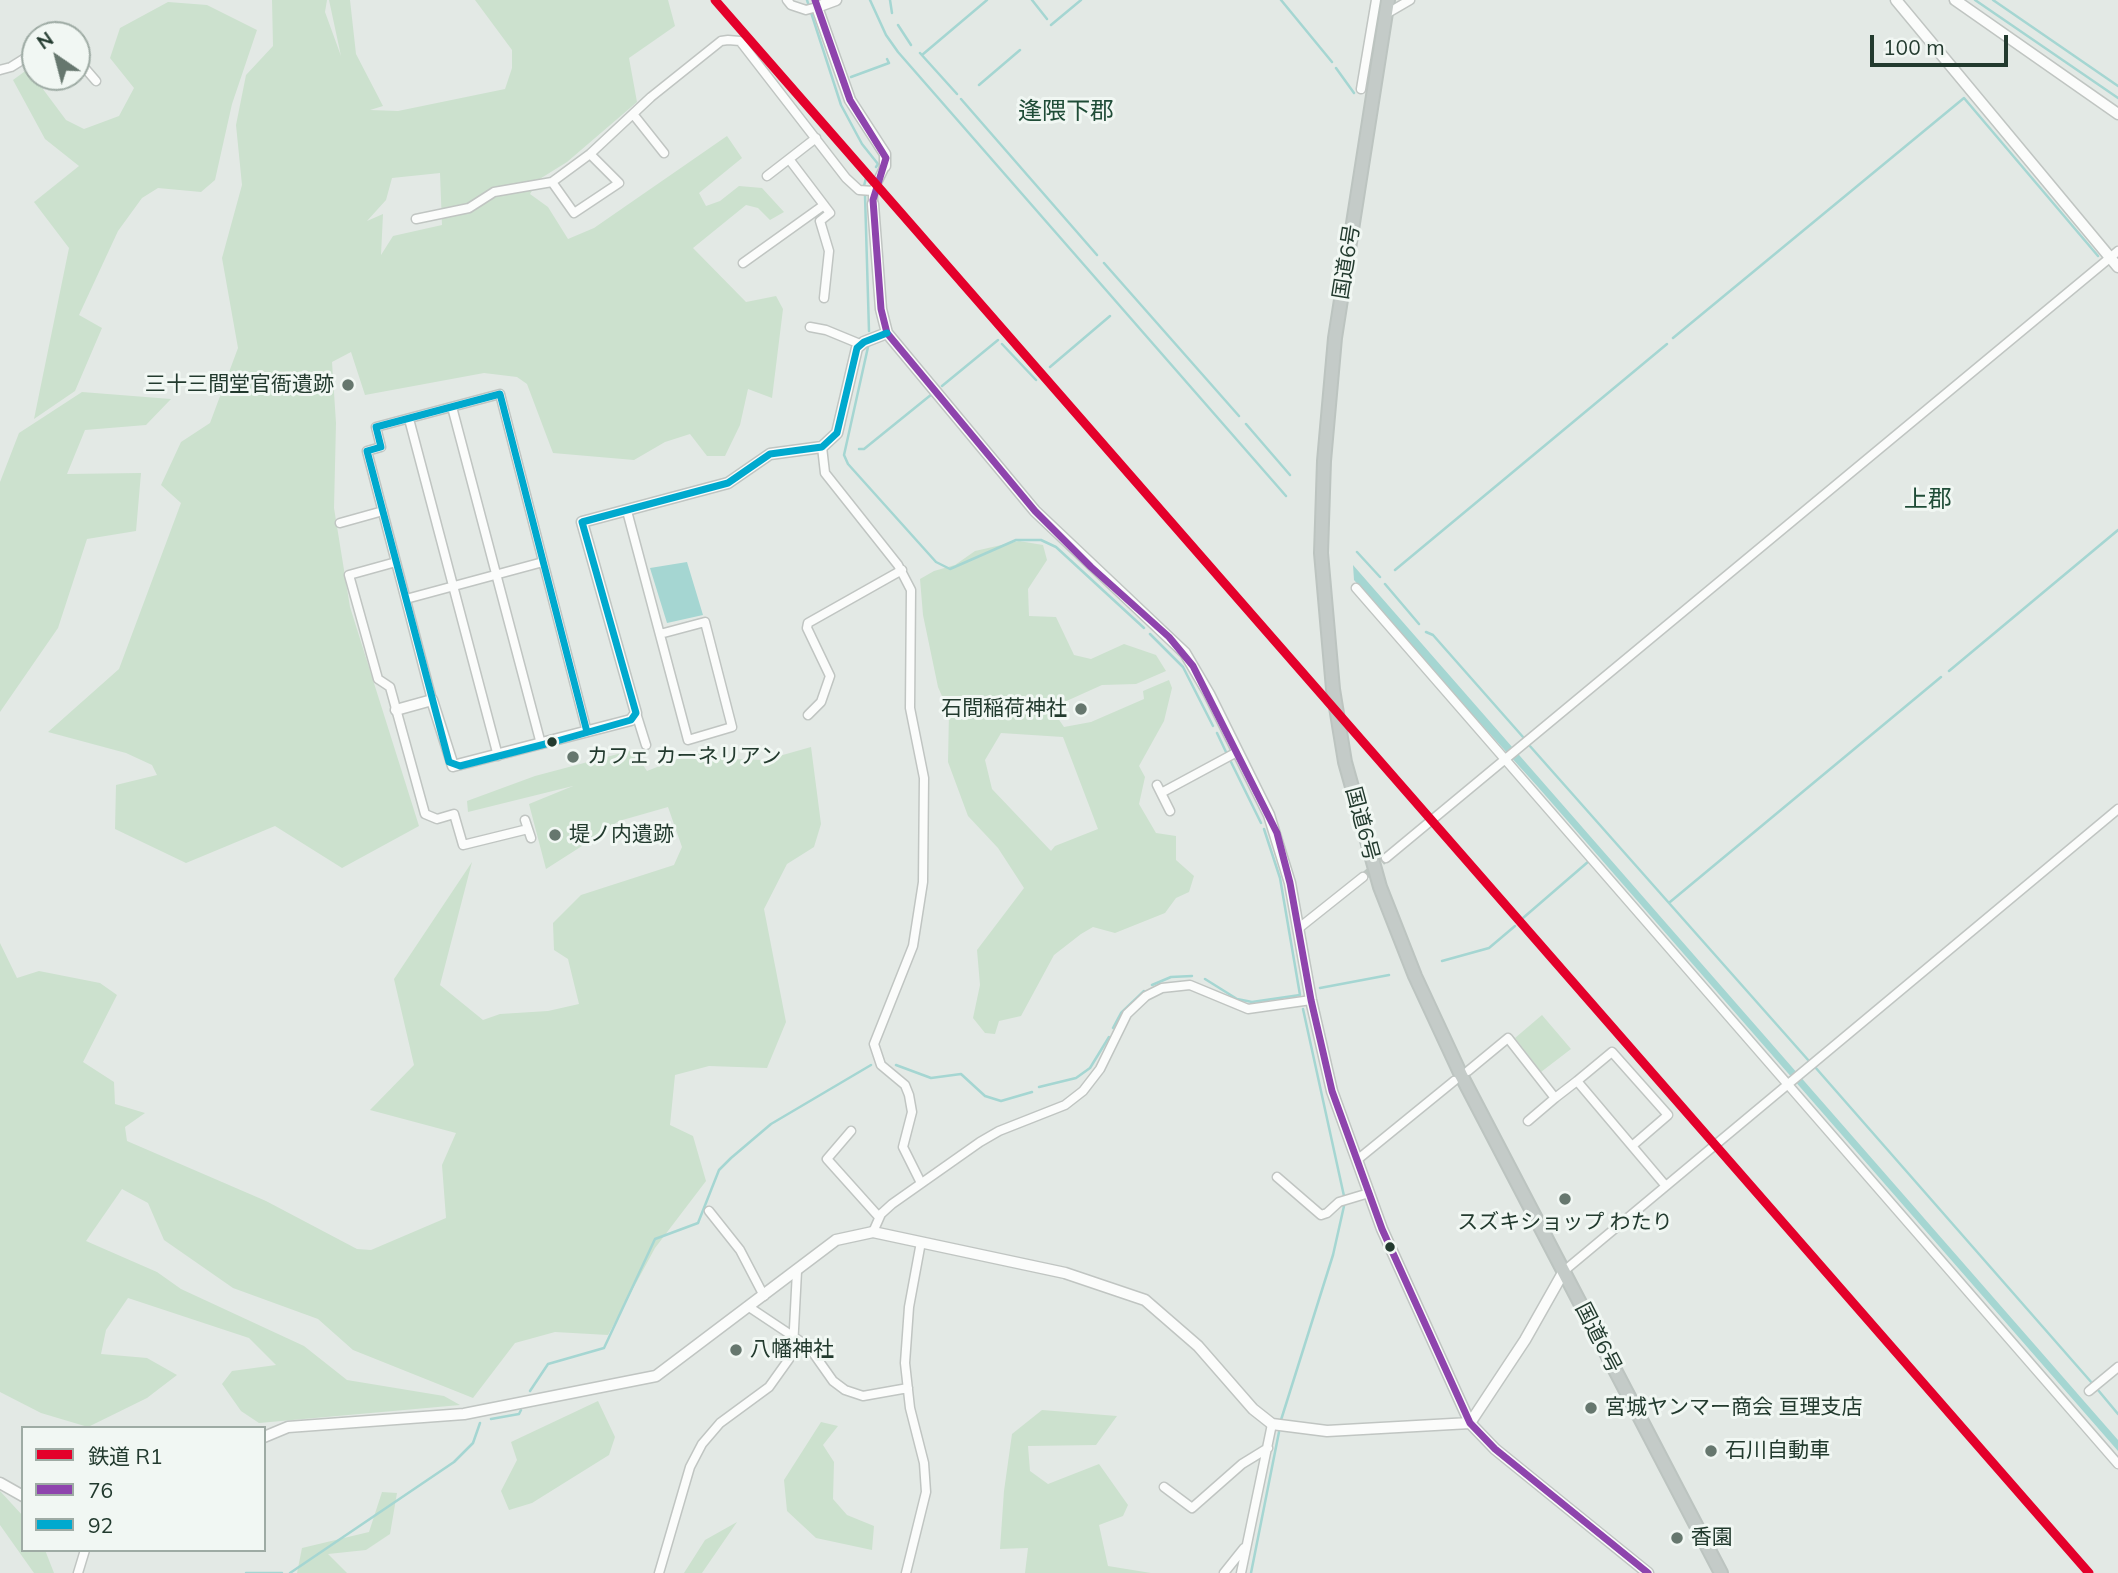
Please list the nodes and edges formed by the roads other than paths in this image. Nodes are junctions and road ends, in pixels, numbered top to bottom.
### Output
1 (787, 0) edge
2 (792, 0) edge
3 (836, 0) edge
4 (1376, 0) edge
5 (1388, 0) edge
6 (1410, 0) edge
7 (1896, 0) edge
8 (1955, 0) edge
9 (812, 6) edge
10 (1386, 14) junction
11 (21, 61) edge
12 (0, 70) edge
13 (91, 75) edge
14 (96, 81) dead end
15 (1361, 89) dead end
16 (633, 114) junction
17 (2118, 114) edge
18 (816, 138) junction
19 (664, 153) dead end
20 (590, 154) junction
21 (789, 159) junction
22 (885, 166) joint
23 (766, 176) dead end
24 (552, 182) junction
25 (873, 191) junction
26 (824, 205) junction
27 (873, 205) joint
28 (416, 219) dead end
29 (2114, 254) edge
30 (743, 263) dead end
31 (2118, 267) edge
32 (824, 298) dead end
33 (810, 327) dead end
34 (887, 332) junction
35 (860, 344) junction
36 (452, 407) junction
37 (409, 419) junction
38 (822, 447) junction
39 (383, 511) junction
40 (627, 511) junction
41 (340, 523) dead end
42 (396, 562) junction
43 (543, 562) junction
44 (902, 570) junction
45 (496, 575) junction
46 (453, 586) junction
47 (1356, 588) dead end
48 (406, 598) junction
49 (660, 634) junction
50 (432, 700) junction
51 (396, 710) junction
52 (636, 713) junction
53 (808, 715) dead end
54 (587, 732) junction
55 (541, 744) junction
56 (646, 745) dead end
57 (1237, 752) junction
58 (498, 756) junction
59 (1506, 757) junction
60 (2118, 809) edge
61 (1170, 810) dead end
62 (531, 838) dead end
63 (1386, 858) tunnel mouth
64 (1363, 877) tunnel mouth
65 (1299, 928) junction
66 (1311, 1000) junction
67 (1468, 1070) dead end
68 (1577, 1081) junction
69 (1454, 1082) dead end
70 (1787, 1084) junction
71 (1556, 1098) junction
72 (1528, 1121) dead end
73 (851, 1131) dead end
74 (1632, 1146) junction
75 (1357, 1160) junction
76 (1277, 1177) dead end
77 (922, 1183) junction
78 (1665, 1185) junction
79 (1369, 1194) junction
80 (709, 1211) dead end
81 (879, 1217) junction
82 (873, 1233) junction
83 (921, 1242) junction
84 (797, 1271) junction
85 (1564, 1271) junction
86 (764, 1296) junction
87 (750, 1307) junction
88 (794, 1337) junction
89 (2118, 1367) edge
90 (908, 1388) junction
91 (2089, 1391) dead end
92 (1469, 1423) junction
93 (1272, 1424) junction
94 (266, 1436) edge
95 (1268, 1448) junction
96 (2118, 1464) edge
97 (0, 1483) edge
98 (1164, 1488) dead end
99 (21, 1495) edge
100 (1246, 1546) junction
101 (84, 1552) edge
102 (78, 1573) edge
103 (659, 1573) edge
104 (906, 1573) edge
105 (1224, 1573) edge
106 (1241, 1573) edge
107 (1648, 1573) edge
108 (1721, 1573) edge

1 - 9 street
2 - 9 street
3 - 9 street
4 - 15 street
5 - 10 highway, 国道6号
6 - 10 street
7 - 29 street
8 - 17 street
9 - 22 street
10 - 85 highway, 国道6号
11 - 12 street
13 - 14 street
16 - 18 street
16 - 19 street
16 - 20 street
18 - 21 street
18 - 25 street
20 - 24 street
20 - 24 street
21 - 23 street
21 - 26 street
22 - 25 street
24 - 28 street
25 - 27 street
26 - 30 street
26 - 32 street
27 - 34 street
29 - 31 street
29 - 59 street
33 - 35 street
34 - 35 street
34 - 57 street
35 - 38 street
36 - 37 street
36 - 43 street
36 - 45 street
37 - 39 street
37 - 46 street
38 - 40 street
38 - 44 street
39 - 41 street
39 - 42 street
40 - 49 street
40 - 52 street
42 - 48 street
42 - 51 street
43 - 45 street
43 - 54 street
44 - 53 street
44 - 77 street
45 - 46 street
45 - 55 street
46 - 48 street
46 - 58 street
47 - 59 street
48 - 50 street
49 - 49 street
50 - 51 street
50 - 58 street
51 - 62 street
52 - 54 street
52 - 56 street
54 - 55 street
55 - 58 street
57 - 61 street
57 - 65 street
59 - 63 street
59 - 70 street
60 - 70 street
64 - 65 street
65 - 66 street
66 - 75 street
66 - 77 street
67 - 71 street
68 - 71 street
68 - 74 street
68 - 74 street
69 - 75 street
70 - 78 street
70 - 96 street
71 - 72 street
73 - 81 street
74 - 78 street
75 - 79 street
76 - 79 street
77 - 81 street
78 - 85 street
79 - 92 street
80 - 86 street
81 - 82 street
82 - 83 street
82 - 84 street
83 - 90 street
83 - 93 street
84 - 86 street
84 - 88 street
85 - 92 street
85 - 108 highway, 国道6号
86 - 87 street
87 - 88 street
87 - 94 street
88 - 90 street
88 - 103 street
89 - 91 street
90 - 104 street
92 - 93 street
92 - 107 street
93 - 95 street
95 - 98 street
95 - 100 street
97 - 99 street
100 - 105 street
100 - 106 street
101 - 102 street

